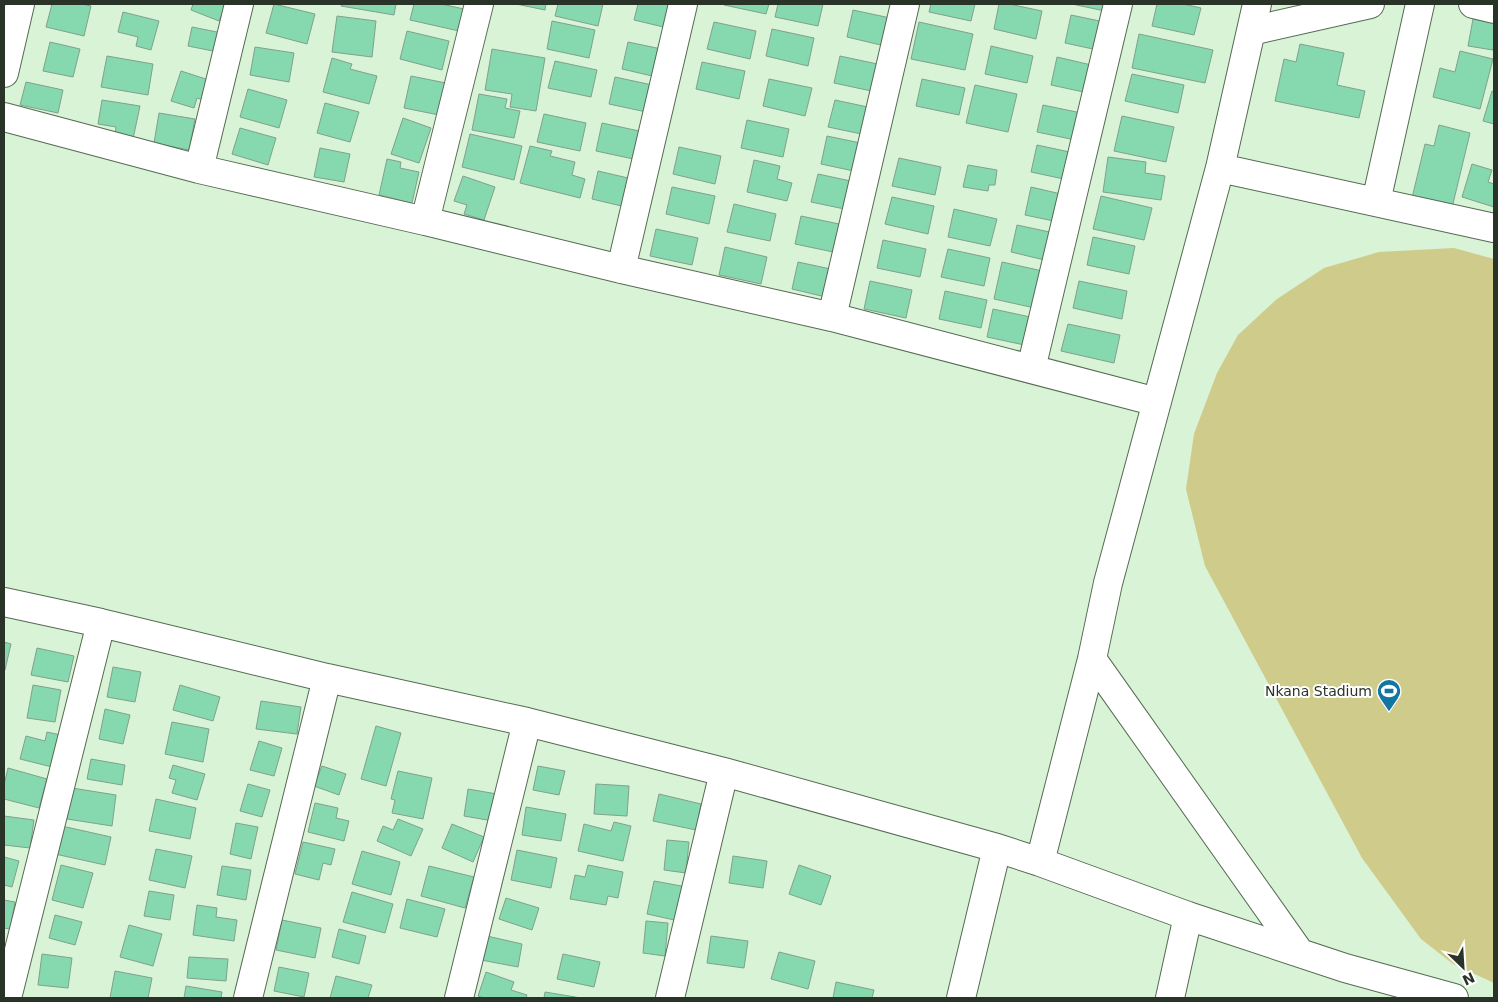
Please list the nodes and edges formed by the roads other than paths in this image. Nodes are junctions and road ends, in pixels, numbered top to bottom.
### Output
1 (20, 4) edge
2 (239, 4) edge
3 (480, 4) edge
4 (683, 4) edge
5 (905, 4) edge
6 (1118, 4) edge
7 (1257, 4) edge
8 (1370, 4) edge
9 (1420, 4) edge
10 (1472, 4) edge
11 (1494, 9) edge
12 (1251, 31) junction
13 (4, 73) edge
14 (4, 117) edge
15 (1220, 168) junction
16 (199, 169) junction
17 (1376, 202) junction
18 (425, 221) junction
19 (1494, 228) edge
20 (621, 269) junction
21 (832, 317) junction
22 (1031, 369) junction
23 (1157, 402) junction
24 (4, 602) edge
25 (101, 623) junction
26 (1092, 659) junction
27 (327, 678) junction
28 (527, 722) junction
29 (724, 772) junction
30 (997, 848) junction
31 (1040, 862) junction
32 (1188, 916) junction
33 (1300, 953) junction
34 (7, 998) edge
35 (248, 998) edge
36 (459, 998) edge
37 (670, 998) edge
38 (961, 998) edge
39 (1170, 998) edge
40 (1454, 998) edge

1 - 13 street
2 - 16 street
3 - 18 street
4 - 20 street
5 - 21 street
6 - 22 street
7 - 12 street
8 - 12 street
9 - 17 street
10 - 11 street
12 - 15 street
14 - 16 street
15 - 17 street
15 - 23 street
16 - 18 street
17 - 19 street
18 - 20 street
20 - 21 street
21 - 22 street
22 - 23 street
23 - 26 street
24 - 25 street
25 - 27 street
25 - 34 street
26 - 31 street
26 - 33 street
27 - 28 street
27 - 35 street
28 - 29 street
28 - 36 street
29 - 30 street
29 - 37 street
30 - 31 street
30 - 38 street
31 - 32 street
32 - 33 street
32 - 39 street
33 - 40 street

